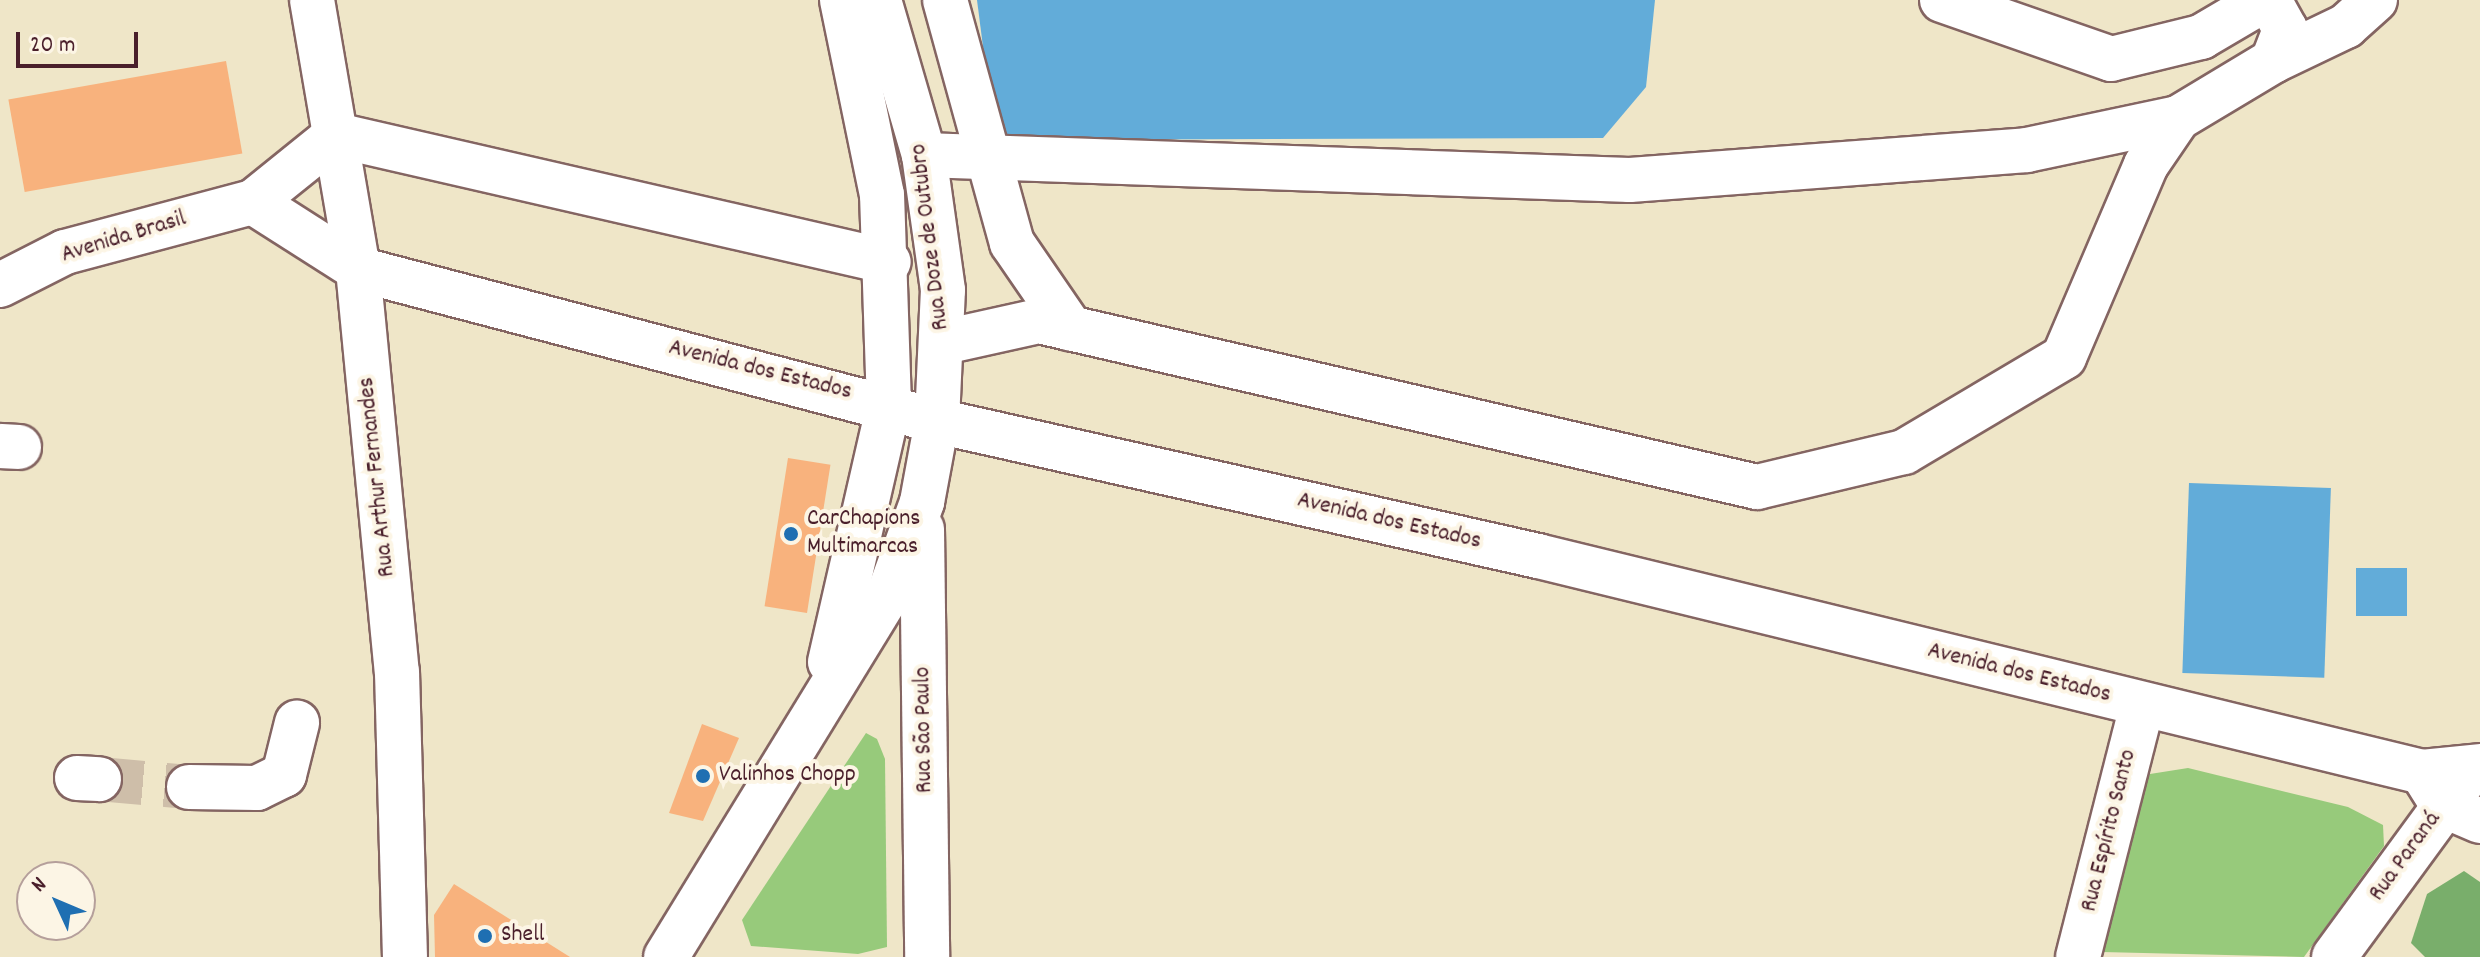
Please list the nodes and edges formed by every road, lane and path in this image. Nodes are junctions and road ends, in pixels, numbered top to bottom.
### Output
1 (312, 0) edge
2 (842, 0) edge
3 (879, 0) edge
4 (945, 0) edge
5 (1942, 0) edge
6 (2266, 0) edge
7 (2375, 0) edge
8 (2273, 61) junction
9 (2178, 118) junction
10 (336, 135) junction
11 (924, 155) junction
12 (987, 161) junction
13 (253, 202) junction
14 (889, 262) junction
15 (358, 269) junction
16 (0, 285) edge
17 (1071, 329) junction
18 (944, 342) junction
19 (889, 405) junction
20 (937, 421) junction
21 (922, 502) junction
22 (823, 692) junction
23 (2142, 705) junction
24 (297, 723) dead end
25 (2478, 763) edge
26 (189, 787) tunnel mouth
27 (2448, 800) edge
28 (405, 957) edge
29 (666, 957) edge
30 (927, 957) edge
31 (2078, 957) edge
32 (2334, 957) edge

1 - 10 main road, Rua Arthur Fernandes
2 - 14 main road, Rua Doze de Outubro
3 - 11 main road, Rua Doze de Outubro
4 - 12 main road
5 - 6 main road
6 - 8 main road
7 - 8 main road
8 - 9 main road
9 - 12 main road
9 - 17 main road
10 - 13 main road, Avenida Brasil
10 - 14 main road
10 - 15 main road, Rua Arthur Fernandes
11 - 12 main road
11 - 18 main road, Rua Doze de Outubro
12 - 17 main road
13 - 15 main road
13 - 16 main road, Avenida Brasil
14 - 19 main road, Rua Doze de Outubro
15 - 19 main road, Avenida dos Estados
15 - 28 main road, Rua Arthur Fernandes
17 - 18 main road
18 - 20 main road, Rua Doze de Outubro
19 - 20 main road, Avenida dos Estados
19 - 22 main road, Rua Doze de Outubro
20 - 21 main road, Rua Doze de Outubro
20 - 23 main road, Avenida dos Estados
21 - 22 main road, Rua Doze de Outubro
21 - 30 main road, Rua São Paulo
22 - 29 main road, Rua Doze de Outubro
23 - 27 main road, Avenida dos Estados
23 - 31 main road, Rua Espírito Santo
24 - 26 main road
25 - 27 main road, Avenida dos Estados
27 - 32 main road, Rua Paraná

